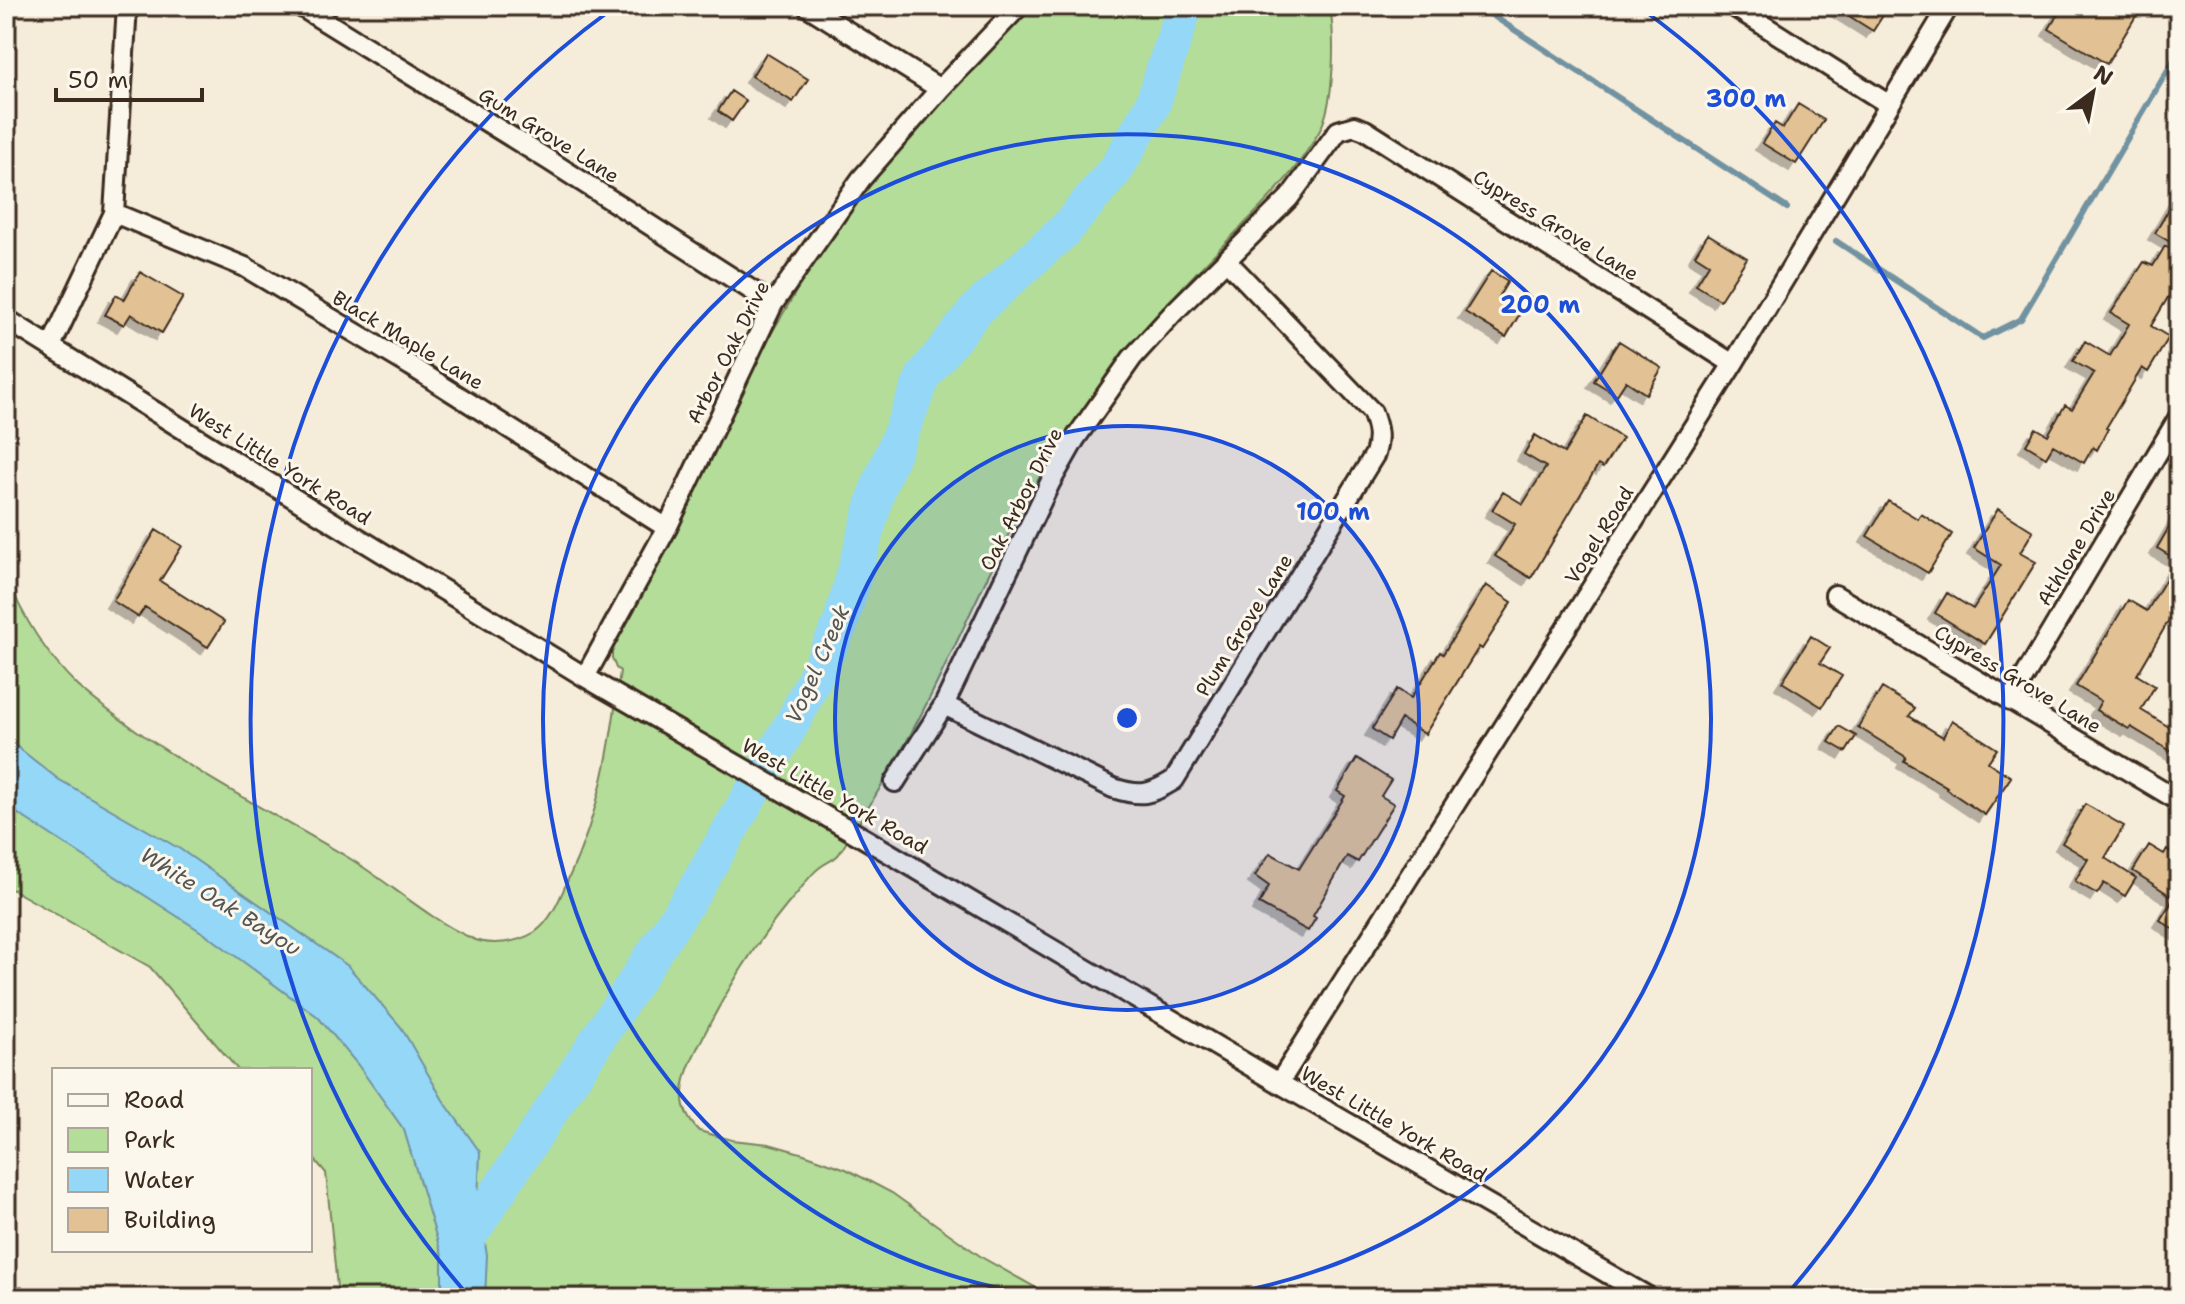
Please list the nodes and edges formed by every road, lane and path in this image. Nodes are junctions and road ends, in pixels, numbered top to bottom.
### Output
1 (127, 6) edge
2 (300, 6) edge
3 (807, 6) edge
4 (1019, 6) edge
5 (1733, 6) edge
6 (1949, 6) edge
7 (940, 89) junction
8 (1888, 104) junction
9 (1354, 126) joint
10 (114, 213) junction
11 (1226, 260) junction
12 (773, 304) junction
13 (6, 319) edge
14 (51, 346) junction
15 (1733, 364) junction
16 (2179, 417) edge
17 (667, 528) junction
18 (1835, 595) dead end
19 (585, 677) junction
20 (2010, 701) junction
21 (944, 705) junction
22 (895, 782) dead end
23 (2179, 801) edge
24 (1279, 1083) junction
25 (1650, 1298) edge

1 - 10 street
2 - 12 street, Gum Grove Lane
3 - 7 street
4 - 7 street, Arbor Oak Drive
5 - 8 street
6 - 8 street, Vogel Road
7 - 12 street, Arbor Oak Drive
8 - 15 street, Vogel Road
9 - 11 street, Oak Arbor Drive
9 - 15 street, Cypress Grove Lane
10 - 14 street
10 - 17 street, Black Maple Lane
11 - 21 street, Oak Arbor Drive
11 - 21 street, Plum Grove Lane
12 - 17 street, Arbor Oak Drive
13 - 14 street, West Little York Road
14 - 19 street, West Little York Road
15 - 24 street, Vogel Road
16 - 20 street, Athlone Drive
17 - 19 street, Arbor Oak Drive
18 - 20 street, Cypress Grove Lane
19 - 24 street, West Little York Road
20 - 23 street, Cypress Grove Lane
21 - 22 street, Oak Arbor Drive
24 - 25 street, West Little York Road

